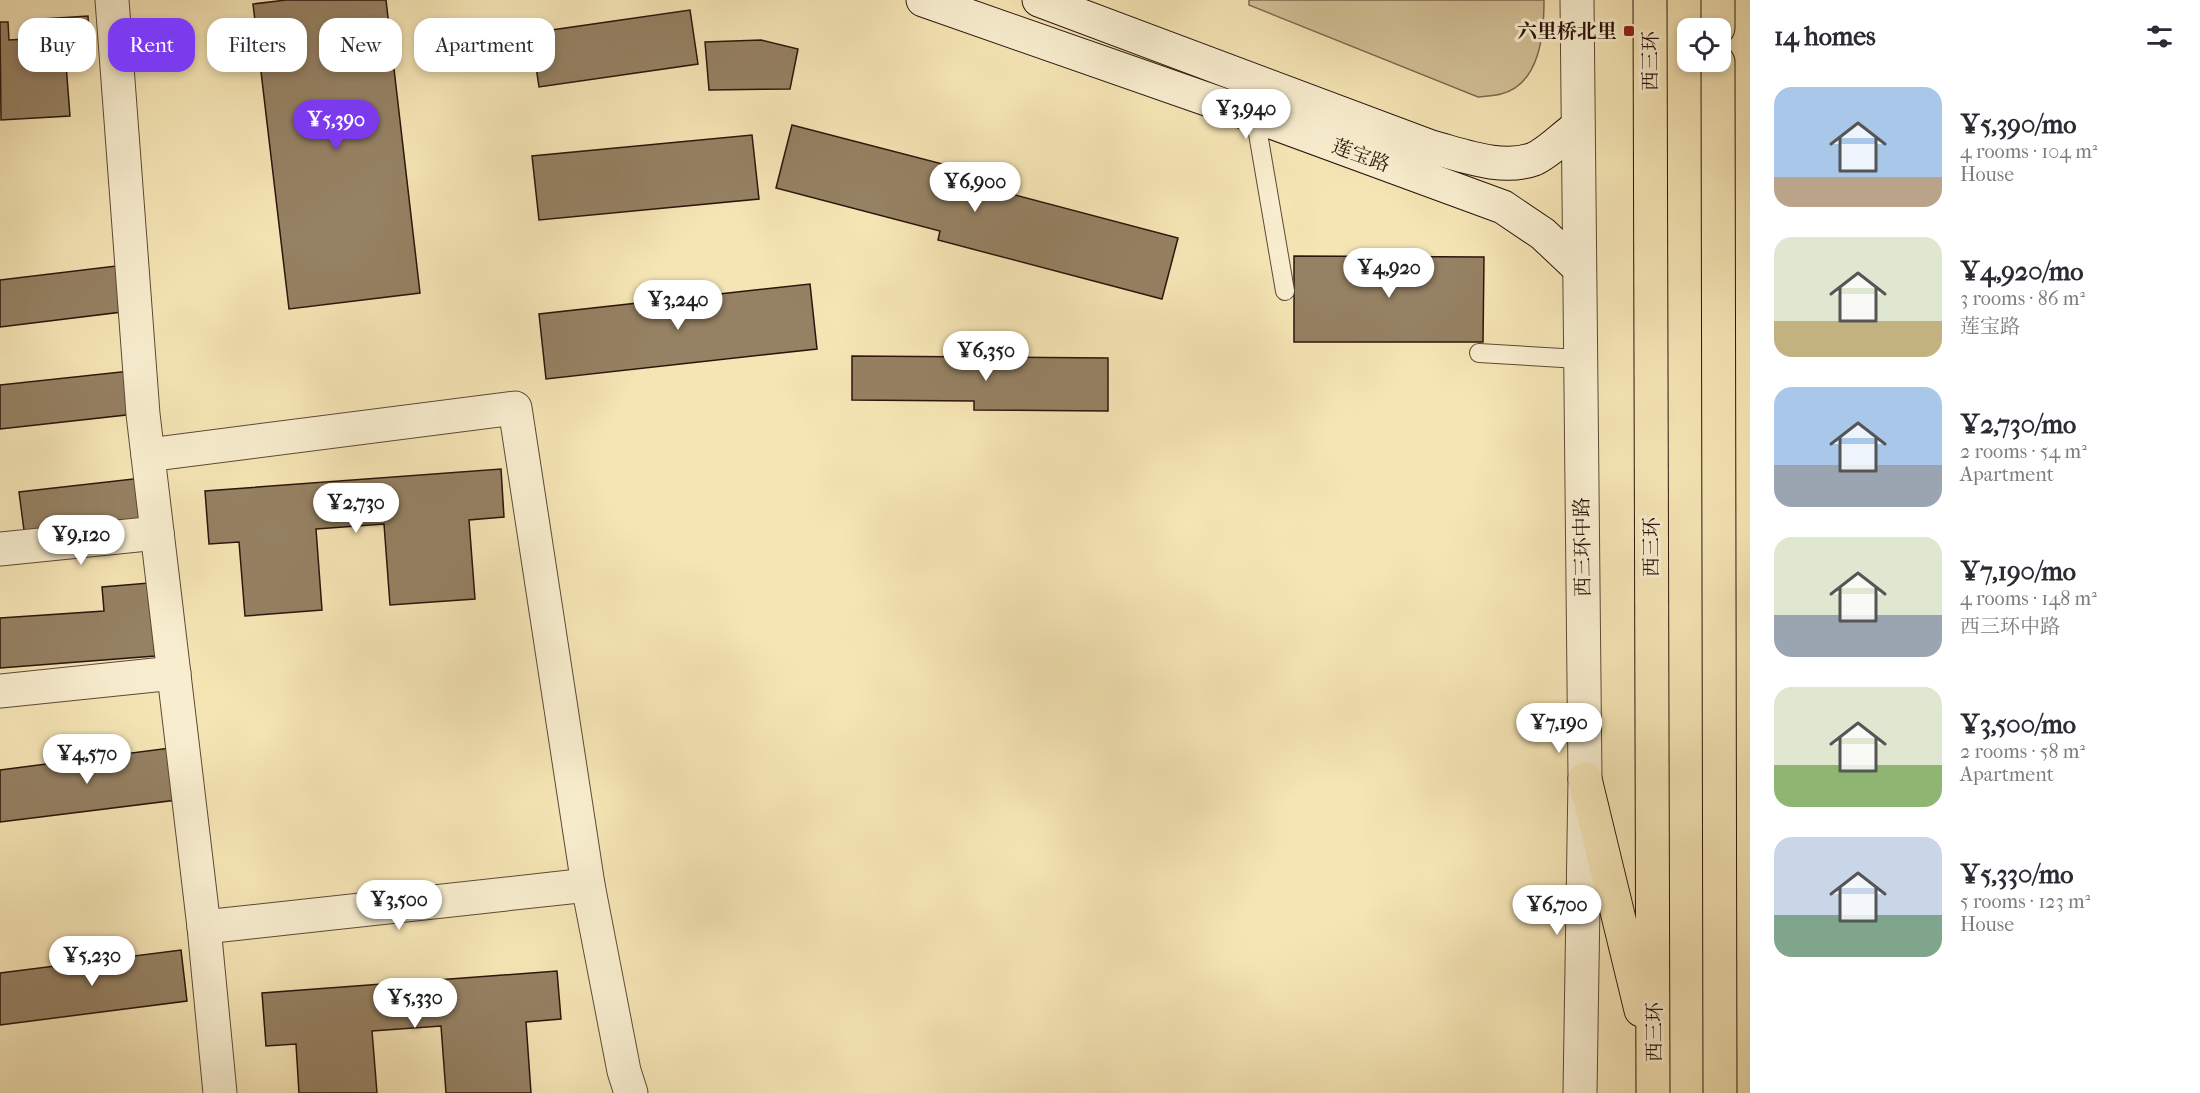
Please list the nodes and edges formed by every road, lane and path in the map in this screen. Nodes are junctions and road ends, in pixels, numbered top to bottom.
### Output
1 (112, 0) edge
2 (923, 0) edge
3 (1039, 0) edge
4 (1576, 0) edge
5 (1650, 0) edge
6 (1718, 0) edge
7 (1718, 18) edge
8 (1718, 72) edge
9 (1255, 116) junction
10 (1576, 128) junction
11 (1579, 268) junction
12 (1285, 291) dead end
13 (1479, 353) dead end
14 (1579, 359) junction
15 (148, 455) junction
16 (157, 533) junction
17 (0, 549) edge
18 (174, 673) junction
19 (0, 691) edge
20 (1585, 779) junction
21 (588, 885) junction
22 (204, 927) junction
23 (1654, 1079) edge
24 (220, 1093) edge
25 (631, 1093) edge
26 (1580, 1093) edge
27 (1720, 1093) edge

1 - 15 street
2 - 9 street, 莲宝路
3 - 10 street, 莲宝路
4 - 10 street, 西三环中路
5 - 23 highway, 西三环
6 - 7 highway
8 - 27 highway
9 - 11 street, 莲宝路
9 - 12 lane
10 - 11 street, 西三环中路
11 - 14 street, 西三环中路
13 - 14 lane
14 - 20 street, 西三环中路
15 - 16 street
15 - 21 street
16 - 17 street
16 - 18 street
18 - 19 street
18 - 22 street
20 - 23 highway
20 - 26 street, 西三环中路
21 - 22 street
21 - 25 street
22 - 24 street

